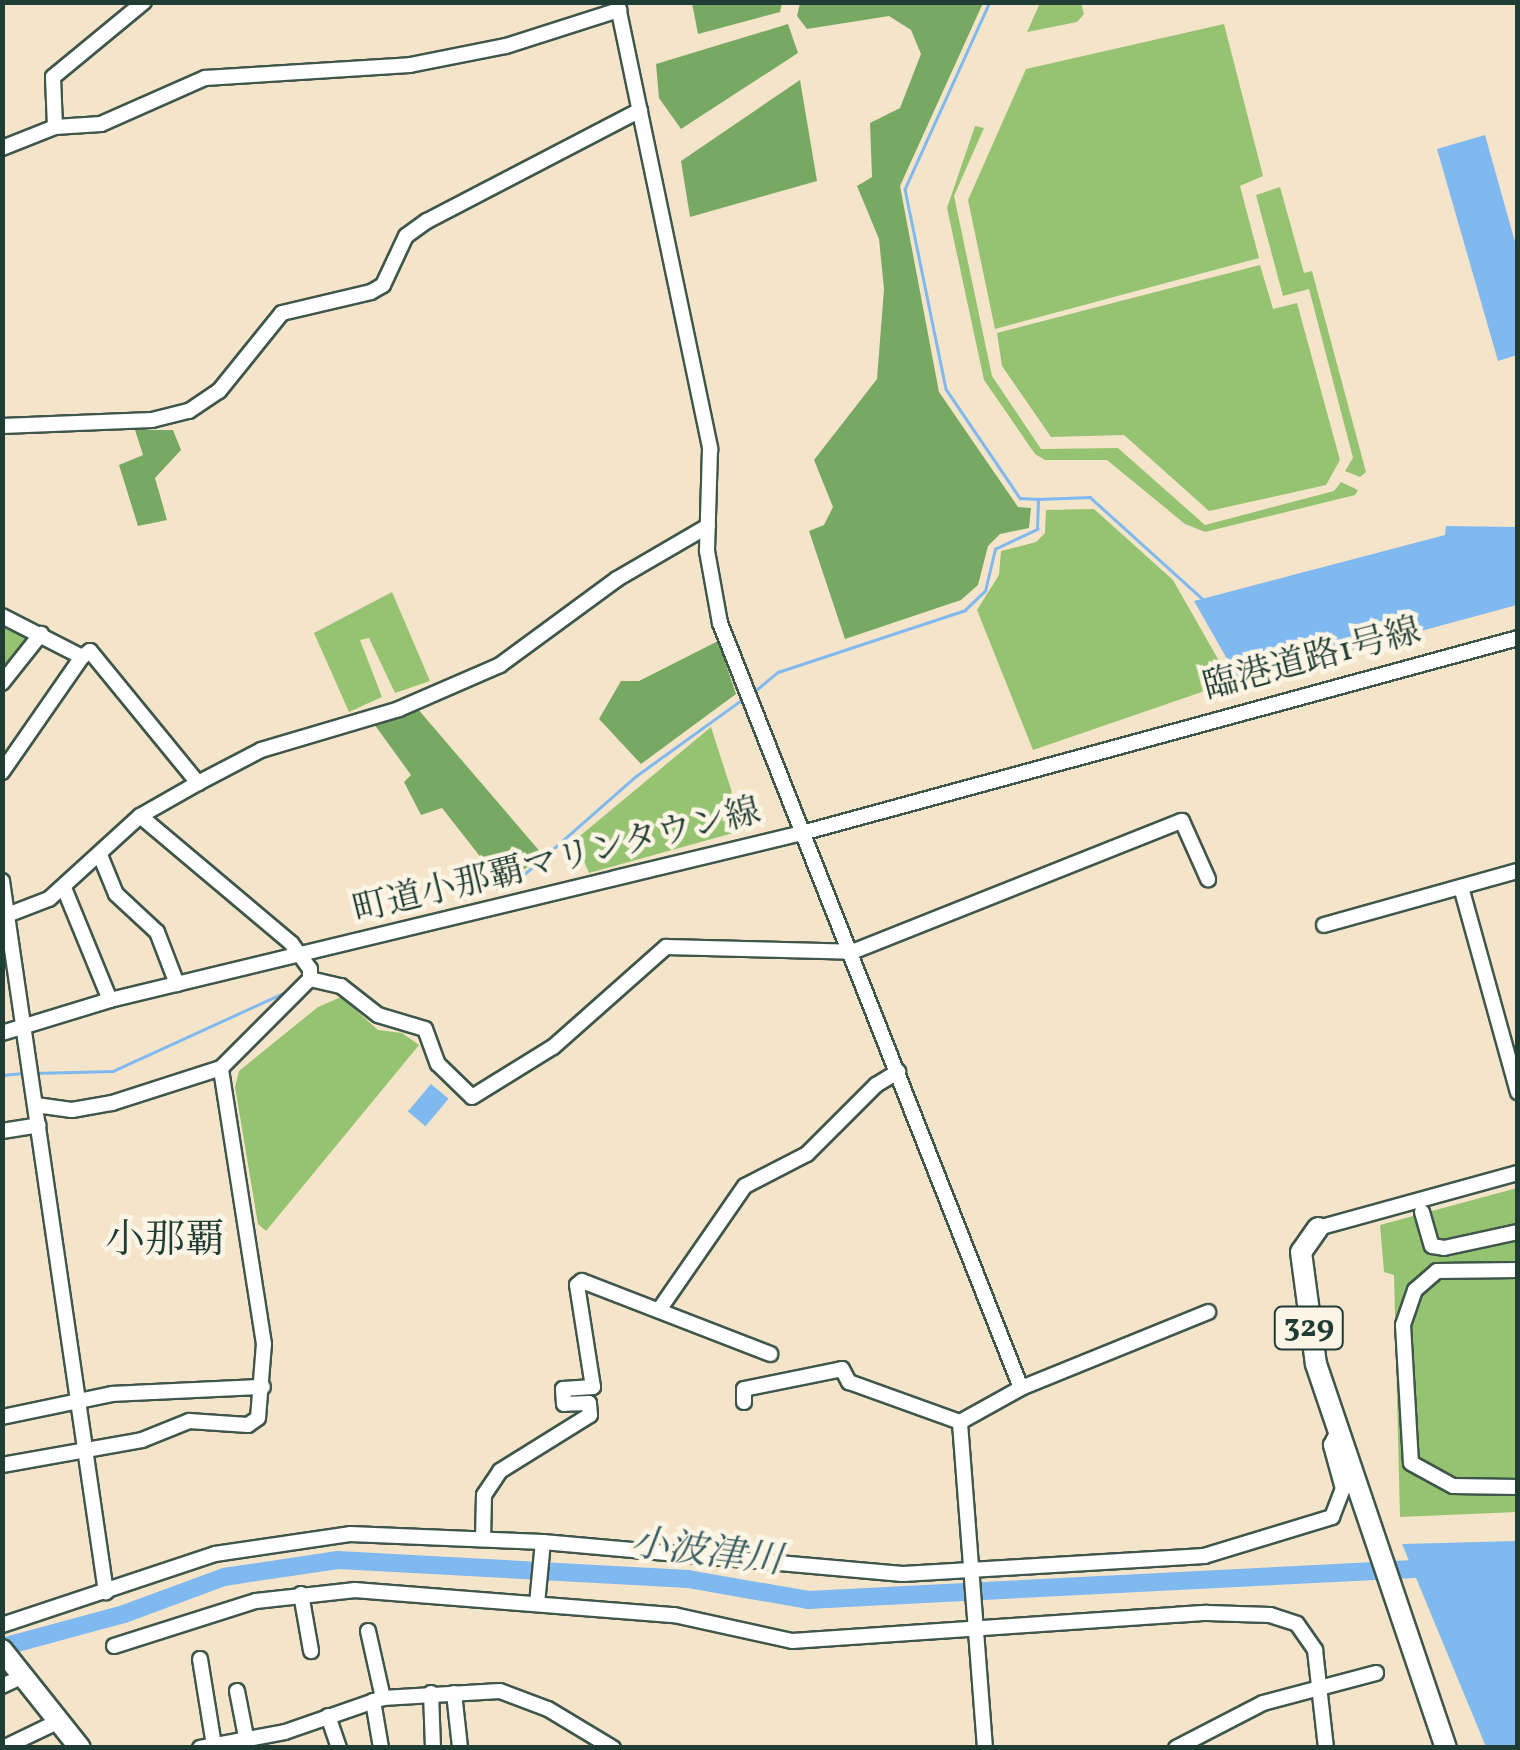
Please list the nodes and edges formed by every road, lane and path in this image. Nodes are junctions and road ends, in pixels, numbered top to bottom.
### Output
1 (144, 2) edge
2 (618, 6) edge
3 (640, 110) junction
4 (54, 127) junction
5 (2, 148) edge
6 (2, 426) edge
7 (708, 526) junction
8 (2, 616) edge
9 (41, 634) junction
10 (1518, 638) edge
11 (82, 657) junction
12 (2, 683) edge
13 (1124, 743) joint
14 (2, 772) edge
15 (198, 784) junction
16 (140, 816) junction
17 (802, 832) junction
18 (100, 855) junction
19 (1518, 871) edge
20 (1208, 879) dead end
21 (2, 881) edge
22 (1461, 887) junction
23 (64, 888) junction
24 (6, 918) edge
25 (1324, 925) dead end
26 (7, 946) edge
27 (852, 952) junction
28 (301, 955) junction
29 (310, 979) junction
30 (177, 984) junction
31 (110, 1000) junction
32 (25, 1026) junction
33 (2, 1033) edge
34 (222, 1068) junction
35 (898, 1072) junction
36 (1518, 1092) edge
37 (36, 1104) junction
38 (39, 1125) junction
39 (2, 1131) edge
40 (1518, 1174) edge
41 (1422, 1212) dead end
42 (1318, 1228) joint
43 (1518, 1232) edge
44 (1444, 1248) junction
45 (1445, 1269) junction
46 (1518, 1270) edge
47 (659, 1310) junction
48 (1208, 1312) dead end
49 (770, 1354) dead end
50 (263, 1388) junction
51 (1021, 1388) junction
52 (78, 1399) junction
53 (744, 1402) dead end
54 (2, 1417) edge
55 (960, 1422) junction
56 (1338, 1431) junction
57 (85, 1449) junction
58 (2, 1465) edge
59 (1518, 1487) edge
60 (484, 1538) junction
61 (542, 1547) junction
62 (975, 1576) junction
63 (106, 1592) junction
64 (301, 1594) junction
65 (538, 1601) junction
66 (978, 1622) junction
67 (2, 1626) edge
68 (368, 1631) dead end
69 (114, 1646) dead end
70 (2, 1650) edge
71 (311, 1651) dead end
72 (200, 1659) dead end
73 (21, 1673) junction
74 (1376, 1673) dead end
75 (2, 1686) edge
76 (1322, 1689) junction
77 (237, 1692) dead end
78 (454, 1692) junction
79 (431, 1693) junction
80 (378, 1700) junction
81 (328, 1716) junction
82 (59, 1721) junction
83 (247, 1743) edge
84 (207, 1746) edge
85 (460, 1747) edge
86 (3, 1748) edge
87 (80, 1748) edge
88 (340, 1748) edge
89 (381, 1748) edge
90 (434, 1748) edge
91 (613, 1748) edge
92 (985, 1748) edge
93 (1176, 1748) edge
94 (1326, 1748) edge
95 (1446, 1748) edge

1 - 4 street
2 - 3 street
2 - 4 street
3 - 6 street
3 - 7 street
4 - 5 street
7 - 15 street
7 - 17 street
8 - 9 street
9 - 11 street
9 - 12 street
10 - 13 street, 臨港道路1号線
11 - 14 street
11 - 15 street
13 - 17 street, 町道小那覇マリンタウン線
15 - 16 street
16 - 18 street
16 - 28 street
17 - 27 street
17 - 28 street, 町道小那覇マリンタウン線
18 - 23 street
18 - 30 street
19 - 22 street
20 - 27 street
21 - 24 street
22 - 25 street
22 - 36 street
23 - 24 street
23 - 31 street
24 - 26 street
26 - 32 street
27 - 29 street
27 - 35 street
28 - 29 street
28 - 30 street, 町道小那覇マリンタウン線
29 - 34 street
30 - 31 street, 町道小那覇マリンタウン線
31 - 32 street, 町道小那覇マリンタウン線
32 - 33 street, 町道小那覇マリンタウン線
32 - 37 street
34 - 37 street
34 - 50 street
35 - 47 street
35 - 51 street
37 - 38 street
38 - 39 street
38 - 52 street
40 - 42 street
41 - 44 street
42 - 56 highway, 329
43 - 44 street
44 - 45 street
45 - 46 street
45 - 59 street
47 - 49 street
47 - 60 street
48 - 51 street
50 - 52 street
50 - 57 street
51 - 55 street
52 - 54 street
52 - 57 street
53 - 55 street
55 - 62 street
56 - 62 street
56 - 95 highway, 329
57 - 58 street
57 - 63 street
60 - 61 street
60 - 63 street
61 - 62 street
61 - 65 street
62 - 66 street
63 - 67 street
64 - 65 street
64 - 69 street
64 - 71 street
65 - 66 street
66 - 76 street
66 - 92 street
68 - 80 street
70 - 73 highway
72 - 84 street
73 - 75 street
73 - 82 highway
74 - 76 street
76 - 93 street
76 - 94 street
77 - 83 street
78 - 79 street
78 - 85 street
78 - 91 street
79 - 80 street
79 - 90 street
80 - 81 street
80 - 89 street
81 - 83 street
81 - 88 street
82 - 86 street
82 - 87 highway
83 - 84 street

